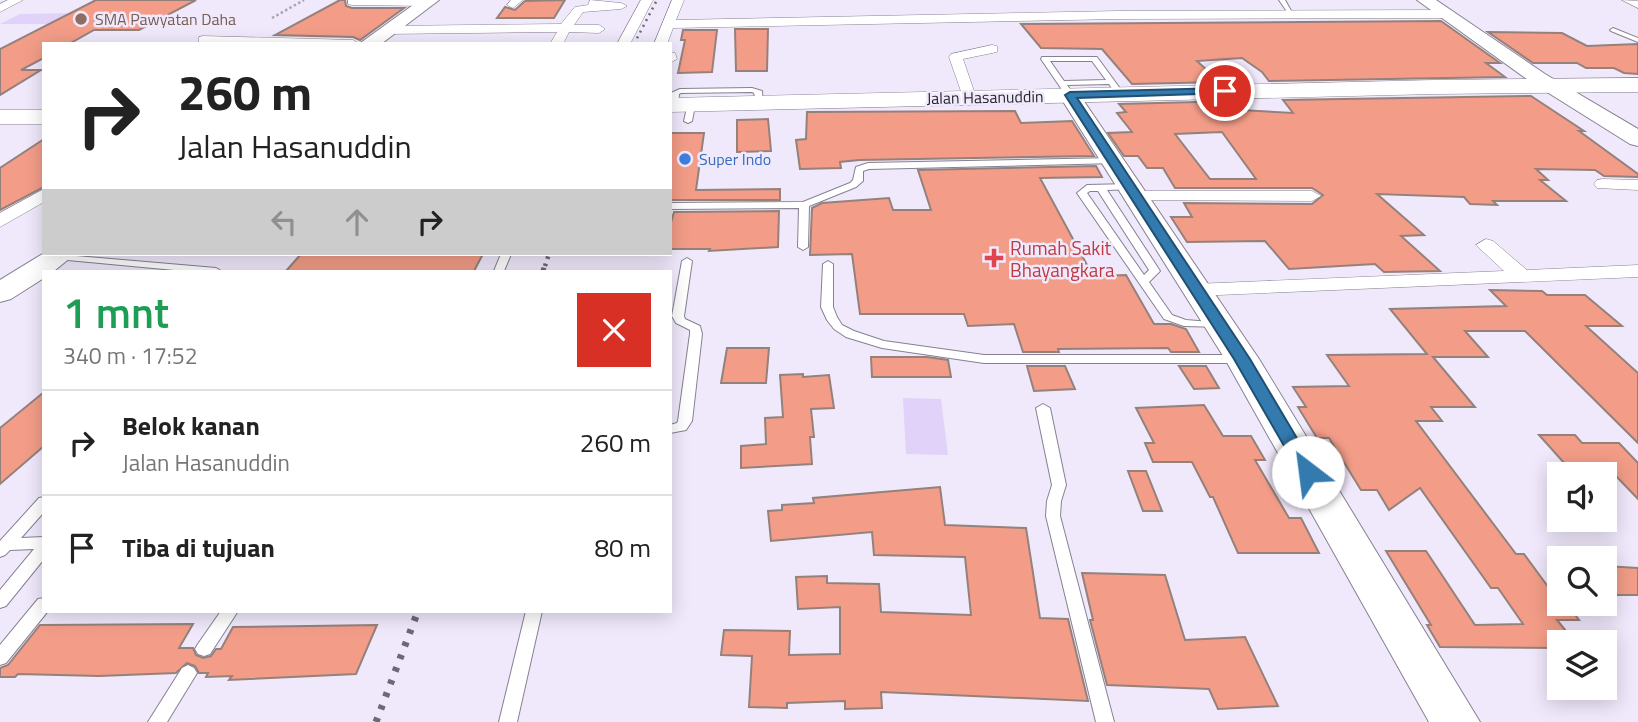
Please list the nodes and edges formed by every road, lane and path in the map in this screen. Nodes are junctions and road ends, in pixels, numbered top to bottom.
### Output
1 (17, 0) edge
2 (304, 0) edge
3 (647, 0) edge
4 (678, 0) edge
5 (1060, 0) edge
6 (1077, 0) edge
7 (1282, 0) edge
8 (1425, 0) edge
9 (1628, 0) edge
10 (429, 1) edge
11 (352, 2) dead end
12 (595, 3) edge
13 (1638, 5) edge
14 (621, 6) dead end
15 (0, 8) edge
16 (1292, 15) junction
17 (1445, 15) junction
18 (1068, 16) junction
19 (1087, 16) junction
20 (272, 18) dead end
21 (668, 24) junction
22 (565, 28) junction
23 (599, 29) dead end
24 (388, 30) junction
25 (1613, 30) dead end
26 (203, 40) dead end
27 (1638, 40) edge
28 (278, 42) edge
29 (371, 42) edge
30 (557, 42) edge
31 (624, 42) edge
32 (661, 42) edge
33 (992, 49) dead end
34 (1638, 85) edge
35 (1551, 86) junction
36 (1116, 88) junction
37 (1066, 89) junction
38 (969, 97) junction
39 (681, 109) edge
40 (0, 117) edge
41 (42, 117) edge
42 (1637, 138) edge
43 (1120, 183) junction
44 (1603, 184) dead end
45 (1638, 185) edge
46 (42, 195) edge
47 (1312, 196) dead end
48 (804, 205) junction
49 (672, 206) edge
50 (0, 221) edge
51 (1486, 244) dead end
52 (803, 247) dead end
53 (687, 261) dead end
54 (50, 263) edge
55 (828, 264) dead end
56 (195, 270) edge
57 (1638, 271) edge
58 (1522, 276) junction
59 (1143, 281) junction
60 (2, 290) edge
61 (1195, 290) junction
62 (1219, 325) junction
63 (1242, 359) junction
64 (1043, 408) dead end
65 (672, 429) edge
66 (42, 504) edge
67 (42, 542) edge
68 (3, 548) edge
69 (42, 550) edge
70 (0, 601) edge
71 (42, 606) edge
72 (229, 613) edge
73 (534, 613) edge
74 (204, 649) dead end
75 (0, 659) edge
76 (188, 673) dead end
77 (157, 722) edge
78 (508, 722) edge
79 (1104, 722) edge
80 (1455, 722) edge

1 - 15 street
2 - 20 path
3 - 31 street
4 - 21 street
5 - 18 street
6 - 19 street
7 - 16 lane
8 - 17 street
9 - 13 street
10 - 11 street
10 - 24 street
12 - 14 street
12 - 22 street
16 - 17 street
16 - 19 street
17 - 35 street
18 - 19 street
18 - 21 street
21 - 32 street
22 - 23 street
22 - 24 street
22 - 30 street
24 - 29 street
25 - 27 lane
26 - 28 street
33 - 38 street
34 - 35 main road, Jalan Hasanuddin
35 - 36 main road, Jalan Hasanuddin
35 - 42 street
36 - 37 main road, Jalan Hasanuddin
36 - 37 lane
37 - 38 main road, Jalan Hasanuddin
37 - 43 street
38 - 39 main road, Jalan Hasanuddin
40 - 41 main road
43 - 47 street
43 - 48 lane
43 - 59 lane
43 - 59 lane
43 - 61 street
44 - 45 street
46 - 50 street
48 - 49 lane
48 - 52 lane
51 - 58 street
53 - 65 lane
54 - 56 lane
54 - 60 street
55 - 63 lane
57 - 58 street
58 - 61 street
59 - 62 lane
61 - 62 street
62 - 63 street
63 - 80 street
64 - 79 lane
66 - 68 lane
67 - 68 lane
69 - 70 lane
71 - 75 lane
72 - 74 lane
73 - 78 lane
76 - 77 lane

